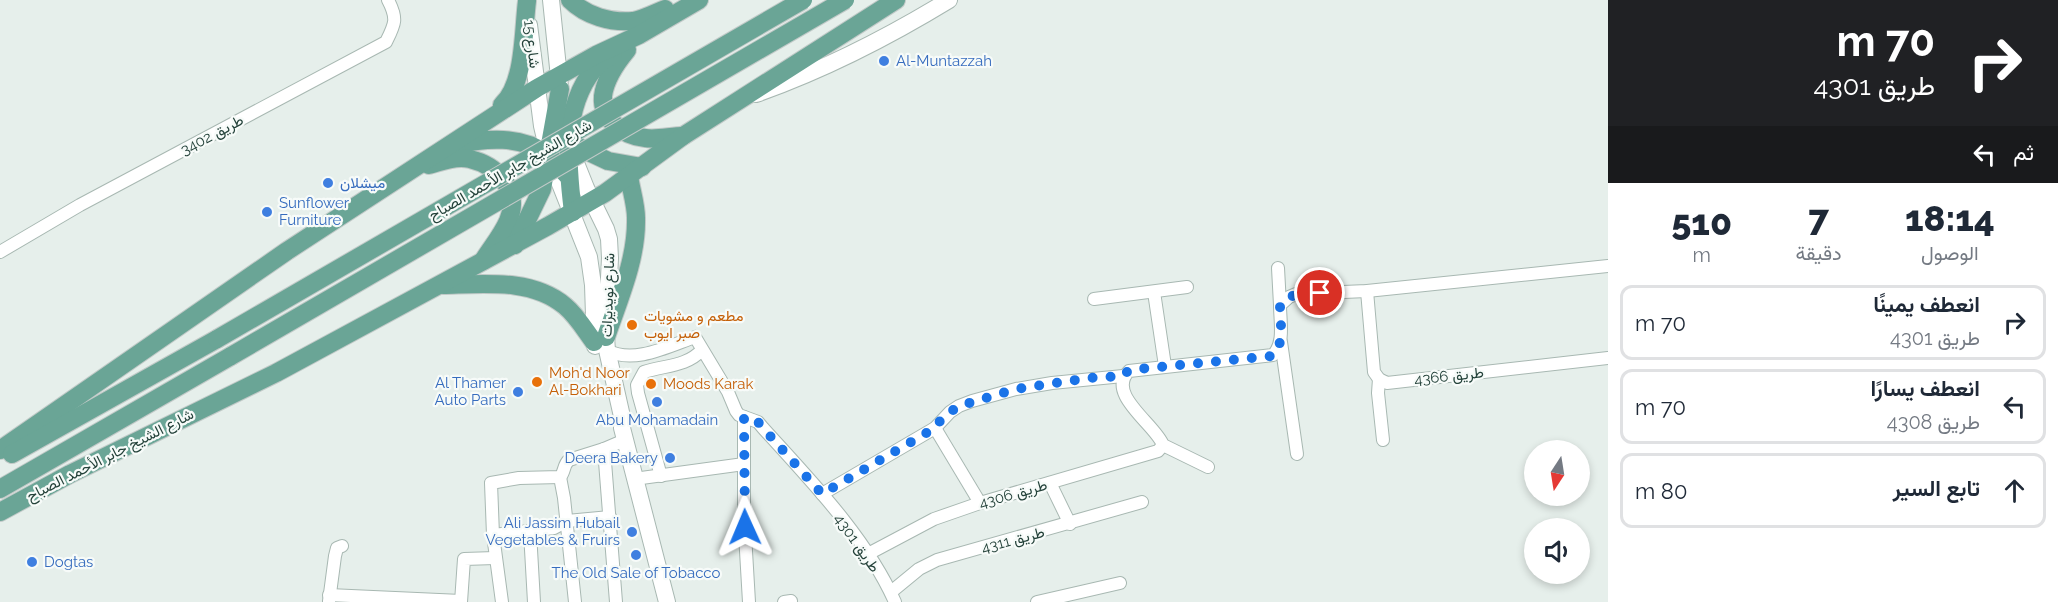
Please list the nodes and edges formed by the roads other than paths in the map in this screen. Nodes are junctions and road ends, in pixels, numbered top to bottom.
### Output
1 (388, 0) edge
2 (551, 0) edge
3 (570, 0) edge
4 (682, 0) edge
5 (699, 0) edge
6 (803, 0) edge
7 (845, 0) edge
8 (896, 0) edge
9 (949, 0) edge
10 (526, 1) edge
11 (639, 35) junction
12 (560, 82) junction
13 (537, 88) junction
14 (739, 101) junction
15 (474, 128) junction
16 (554, 134) junction
17 (683, 136) junction
18 (448, 147) junction
19 (549, 156) junction
20 (414, 170) junction
21 (636, 171) junction
22 (568, 177) junction
23 (592, 200) junction
24 (573, 212) junction
25 (515, 245) junction
26 (0, 252) edge
27 (482, 262) junction
28 (1608, 266) edge
29 (1278, 268) dead end
30 (436, 285) junction
31 (1187, 287) dead end
32 (1367, 291) junction
33 (1154, 292) junction
34 (1094, 299) dead end
35 (1280, 305) junction
36 (1281, 342) junction
37 (602, 343) junction
38 (702, 350) junction
39 (1608, 358) edge
40 (1165, 366) junction
41 (1123, 376) junction
42 (1379, 379) junction
43 (744, 417) junction
44 (935, 428) junction
45 (623, 434) junction
46 (1383, 440) dead end
47 (1163, 445) junction
48 (604, 449) junction
49 (0, 450) edge
50 (1297, 454) dead end
51 (0, 461) edge
52 (744, 464) junction
53 (1208, 467) dead end
54 (661, 476) junction
55 (560, 477) junction
56 (634, 479) junction
57 (1050, 483) junction
58 (0, 489) edge
59 (822, 494) junction
60 (1142, 502) dead end
61 (980, 503) junction
62 (0, 512) edge
63 (610, 517) junction
64 (567, 521) junction
65 (1070, 524) junction
66 (530, 532) junction
67 (493, 535) junction
68 (342, 546) dead end
69 (868, 554) junction
70 (495, 558) junction
71 (1120, 583) dead end
72 (329, 598) edge
73 (893, 599) edge
74 (461, 602) edge
75 (502, 602) edge
76 (534, 602) edge
77 (575, 602) edge
78 (616, 602) edge
79 (665, 602) edge
80 (749, 602) edge
81 (1041, 602) edge

1 - 26 street, طريق 3402
2 - 12 street, شارع 15
3 - 4 main road
5 - 11 main road
6 - 51 main road, شارع الشيخ جابر الأحمد الصباح, bridge
7 - 58 main road, bridge
8 - 14 main road
9 - 14 street
10 - 13 street, شارع 15
10 - 15 main road
11 - 12 main road
11 - 16 main road
11 - 17 main road
12 - 13 main road
12 - 16 main road
13 - 15 main road
13 - 16 street, شارع 15
14 - 17 main road, شارع الشيخ جابر الأحمد الصباح
15 - 18 main road
16 - 19 main road
16 - 21 main road
16 - 22 main road
16 - 23 street, شارع نويديرات
17 - 21 main road, شارع الشيخ جابر الأحمد الصباح
18 - 19 main road
18 - 20 main road
19 - 22 main road
19 - 24 street, شارع نويديرات
19 - 25 main road
20 - 27 main road
20 - 49 main road
21 - 23 main road, شارع الشيخ جابر الأحمد الصباح
21 - 37 main road
22 - 23 main road
22 - 24 main road
23 - 24 main road, شارع الشيخ جابر الأحمد الصباح
23 - 37 street, شارع نويديرات
24 - 25 main road, شارع الشيخ جابر الأحمد الصباح
24 - 37 street, شارع نويديرات
25 - 27 main road, شارع الشيخ جابر الأحمد الصباح
27 - 30 main road, شارع الشيخ جابر الأحمد الصباح
28 - 32 street
29 - 35 street
30 - 37 main road
30 - 62 main road, شارع الشيخ جابر الأحمد الصباح
31 - 33 street
32 - 35 street
32 - 42 street
33 - 34 street
33 - 40 street
35 - 36 street
36 - 40 street
36 - 50 street
37 - 38 street, طريق 4301
37 - 45 street, شارع نويديرات
38 - 43 street, طريق 4301
38 - 54 street
39 - 42 street, طريق 4366
40 - 41 street
41 - 44 street
41 - 47 street
42 - 46 street
43 - 52 street
43 - 59 street, طريق 4301
44 - 59 street
44 - 61 street
45 - 48 street
45 - 56 street, شارع نويديرات
47 - 53 street
47 - 57 street, طريق 4306
48 - 55 street
48 - 63 street
52 - 54 street
52 - 80 street
54 - 56 street
55 - 64 street
55 - 67 street
56 - 79 street, شارع نويديرات
57 - 61 street, طريق 4306
57 - 65 street
59 - 69 street, طريق 4301
60 - 65 street, طريق 4311
61 - 69 street, طريق 4306
63 - 64 street
63 - 78 street
64 - 66 street
64 - 77 street
65 - 73 street, طريق 4311
66 - 67 street
66 - 76 street
67 - 70 street
68 - 72 street
69 - 73 street, طريق 4301
70 - 74 street
70 - 75 street
71 - 81 street
72 - 74 street

